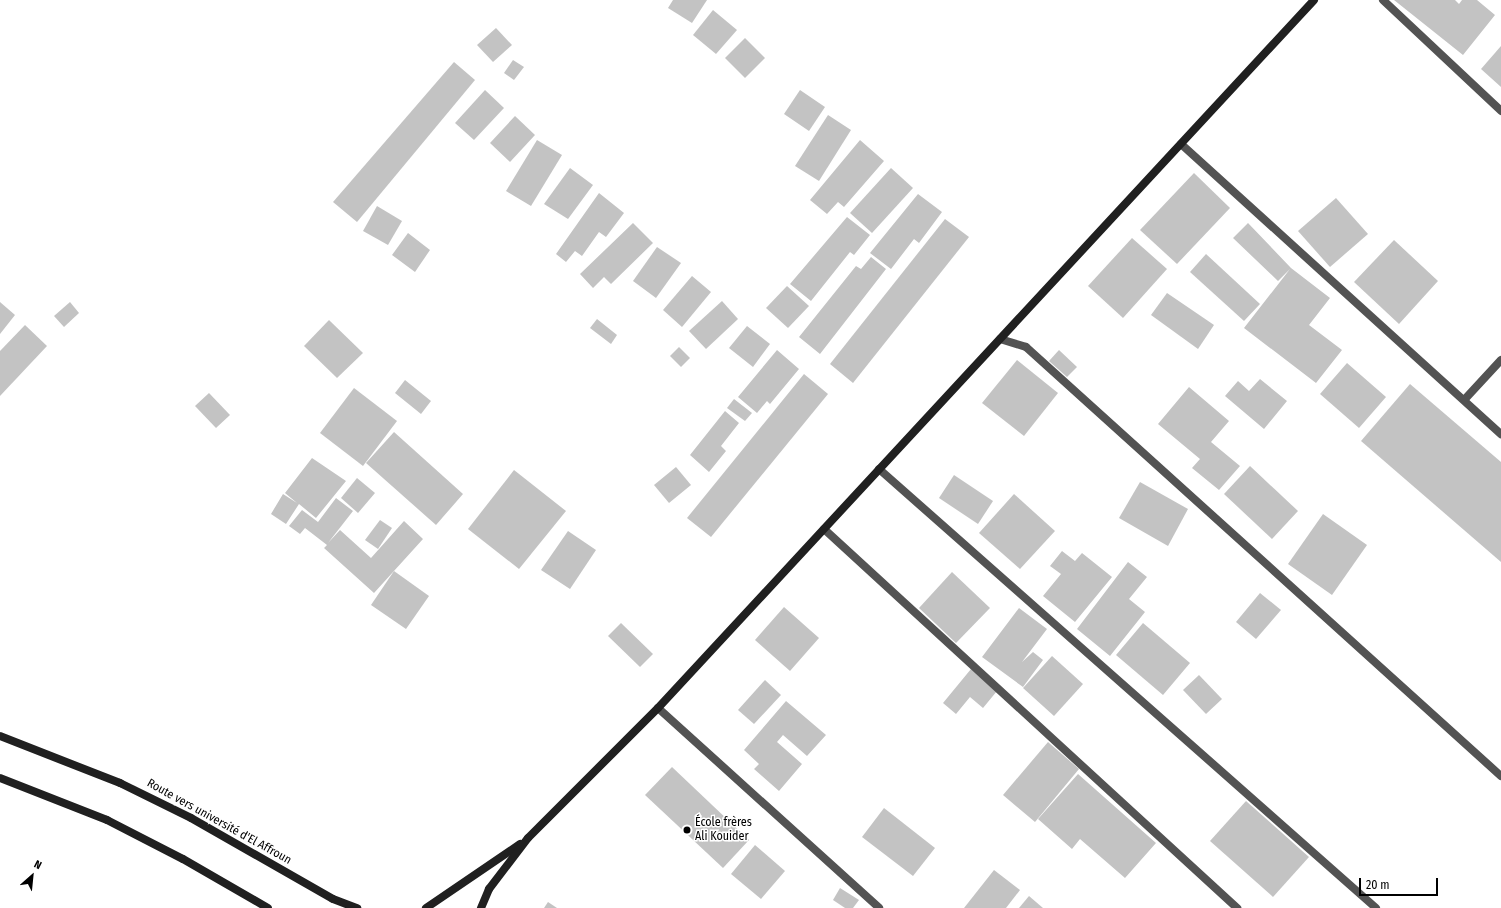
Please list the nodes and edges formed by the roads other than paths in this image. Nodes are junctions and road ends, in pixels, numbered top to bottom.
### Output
1 (1314, 0) edge
2 (1383, 0) edge
3 (1501, 111) edge
4 (1181, 144) junction
5 (1000, 339) junction
6 (1501, 360) edge
7 (1464, 399) junction
8 (1501, 434) edge
9 (879, 469) junction
10 (824, 529) junction
11 (658, 708) junction
12 (0, 736) edge
13 (1501, 776) edge
14 (0, 778) edge
15 (528, 838) junction
16 (268, 908) edge
17 (357, 908) edge
18 (426, 908) edge
19 (481, 908) edge
20 (878, 908) edge
21 (1237, 908) edge
22 (1376, 908) edge

1 - 4 street
2 - 3 street
4 - 5 street
4 - 7 street
5 - 9 street
5 - 13 street
6 - 7 street
7 - 8 street
9 - 10 street
9 - 22 street
10 - 11 street
10 - 21 street
11 - 15 street
11 - 20 street
12 - 17 street, Route vers université d'El Affroun
14 - 16 street
15 - 18 street
15 - 19 street

